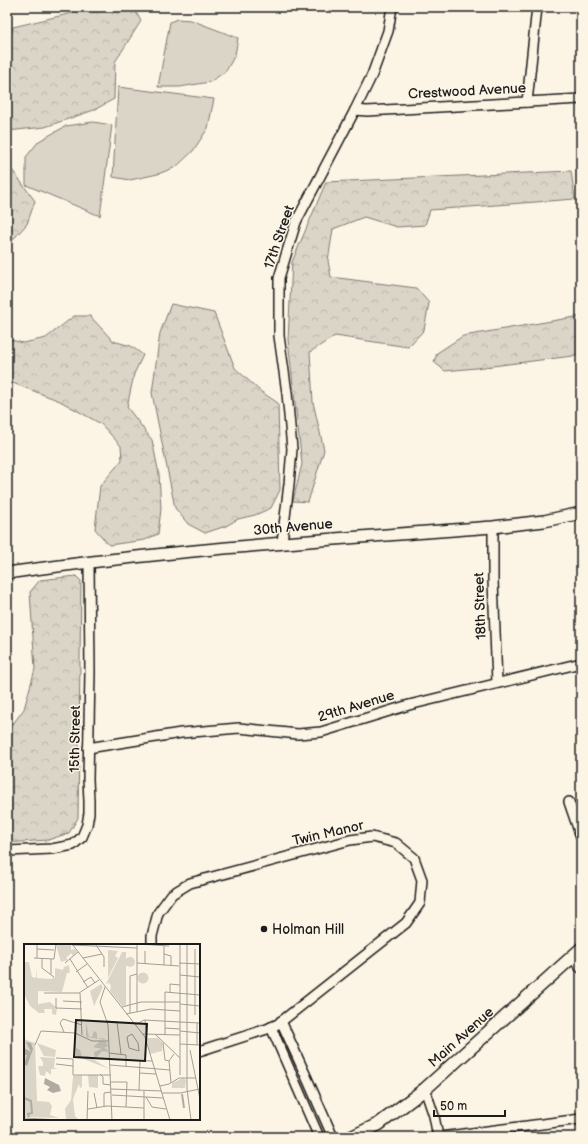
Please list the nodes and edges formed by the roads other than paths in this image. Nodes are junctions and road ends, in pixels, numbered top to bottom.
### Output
1 (392, 7) edge
2 (537, 7) edge
3 (581, 98) edge
4 (527, 102) junction
5 (355, 110) junction
6 (581, 513) edge
7 (493, 527) junction
8 (282, 542) junction
9 (89, 563) junction
10 (7, 573) edge
11 (581, 663) edge
12 (497, 683) junction
13 (88, 748) junction
14 (569, 802) dead end
15 (581, 837) edge
16 (7, 852) edge
17 (152, 944) edge
18 (577, 953) edge
19 (581, 967) edge
20 (281, 1021) junction
21 (271, 1027) junction
22 (200, 1051) edge
23 (425, 1089) junction
24 (581, 1120) edge
25 (319, 1137) edge
26 (331, 1137) edge
27 (352, 1137) edge
28 (439, 1137) edge

1 - 5 street, 17th Street
2 - 4 street
3 - 4 street, Crestwood Avenue
4 - 5 street, Crestwood Avenue
5 - 8 street, 17th Street
6 - 7 street, 30th Avenue
7 - 8 street, 30th Avenue
7 - 12 street, 18th Street
8 - 9 street, 30th Avenue
9 - 10 street, 30th Avenue
9 - 13 street, 15th Street
11 - 12 street, 29th Avenue
12 - 13 street, 29th Avenue
13 - 16 street, 15th Street
14 - 15 street
17 - 20 street, Twin Manor
18 - 19 street
18 - 23 main road, Main Avenue
20 - 21 street, Twin Manor
20 - 26 street
21 - 22 street, Twin Manor
21 - 25 street
23 - 27 main road, Main Avenue
23 - 28 street
24 - 28 street

